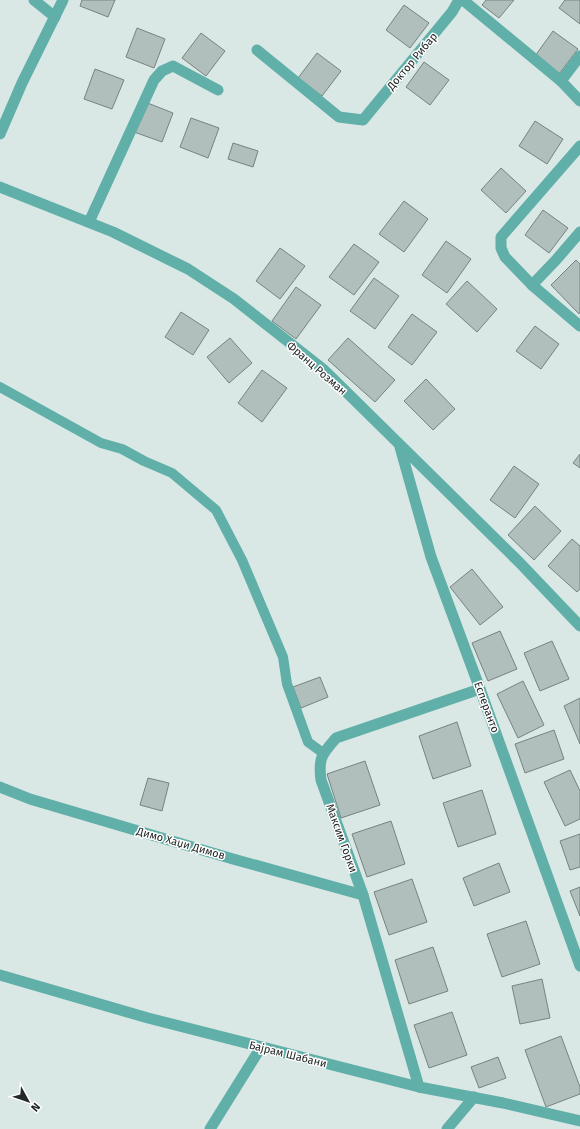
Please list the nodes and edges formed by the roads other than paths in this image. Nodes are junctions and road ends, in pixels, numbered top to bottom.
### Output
1 (34, 0) edge
2 (63, 0) edge
3 (459, 0) edge
4 (463, 0) edge
5 (54, 17) junction
6 (257, 50) dead end
7 (580, 56) edge
8 (561, 81) junction
9 (218, 90) dead end
10 (580, 101) edge
11 (0, 134) edge
12 (580, 146) edge
13 (0, 187) edge
14 (89, 222) junction
15 (580, 232) edge
16 (532, 285) junction
17 (580, 326) edge
18 (0, 388) edge
19 (399, 446) junction
20 (580, 626) edge
21 (480, 689) junction
22 (323, 753) junction
23 (0, 788) edge
24 (363, 896) junction
25 (580, 966) edge
26 (0, 975) edge
27 (261, 1047) junction
28 (419, 1087) junction
29 (474, 1097) junction
30 (580, 1121) edge
31 (210, 1129) edge
32 (447, 1129) edge

1 - 5 street
2 - 5 street
3 - 6 street, Доктор Рибар
4 - 8 street
5 - 11 street
7 - 8 street
8 - 10 street
9 - 14 street
12 - 16 street
13 - 14 street, Франц Розман
14 - 19 street, Франц Розман
15 - 16 street
16 - 17 street
18 - 22 lane
19 - 20 street, Франц Розман
19 - 21 street, Есперанто
21 - 22 street
21 - 25 street, Есперанто
22 - 24 street, Максим Горки
23 - 24 street, Димо Хаџи Димов
24 - 28 street, Максим Горки
26 - 27 street, Бајрам Шабани
27 - 28 street, Бајрам Шабани
27 - 31 street
28 - 29 street, Бајрам Шабани
29 - 30 street, Бајрам Шабани
29 - 32 street

